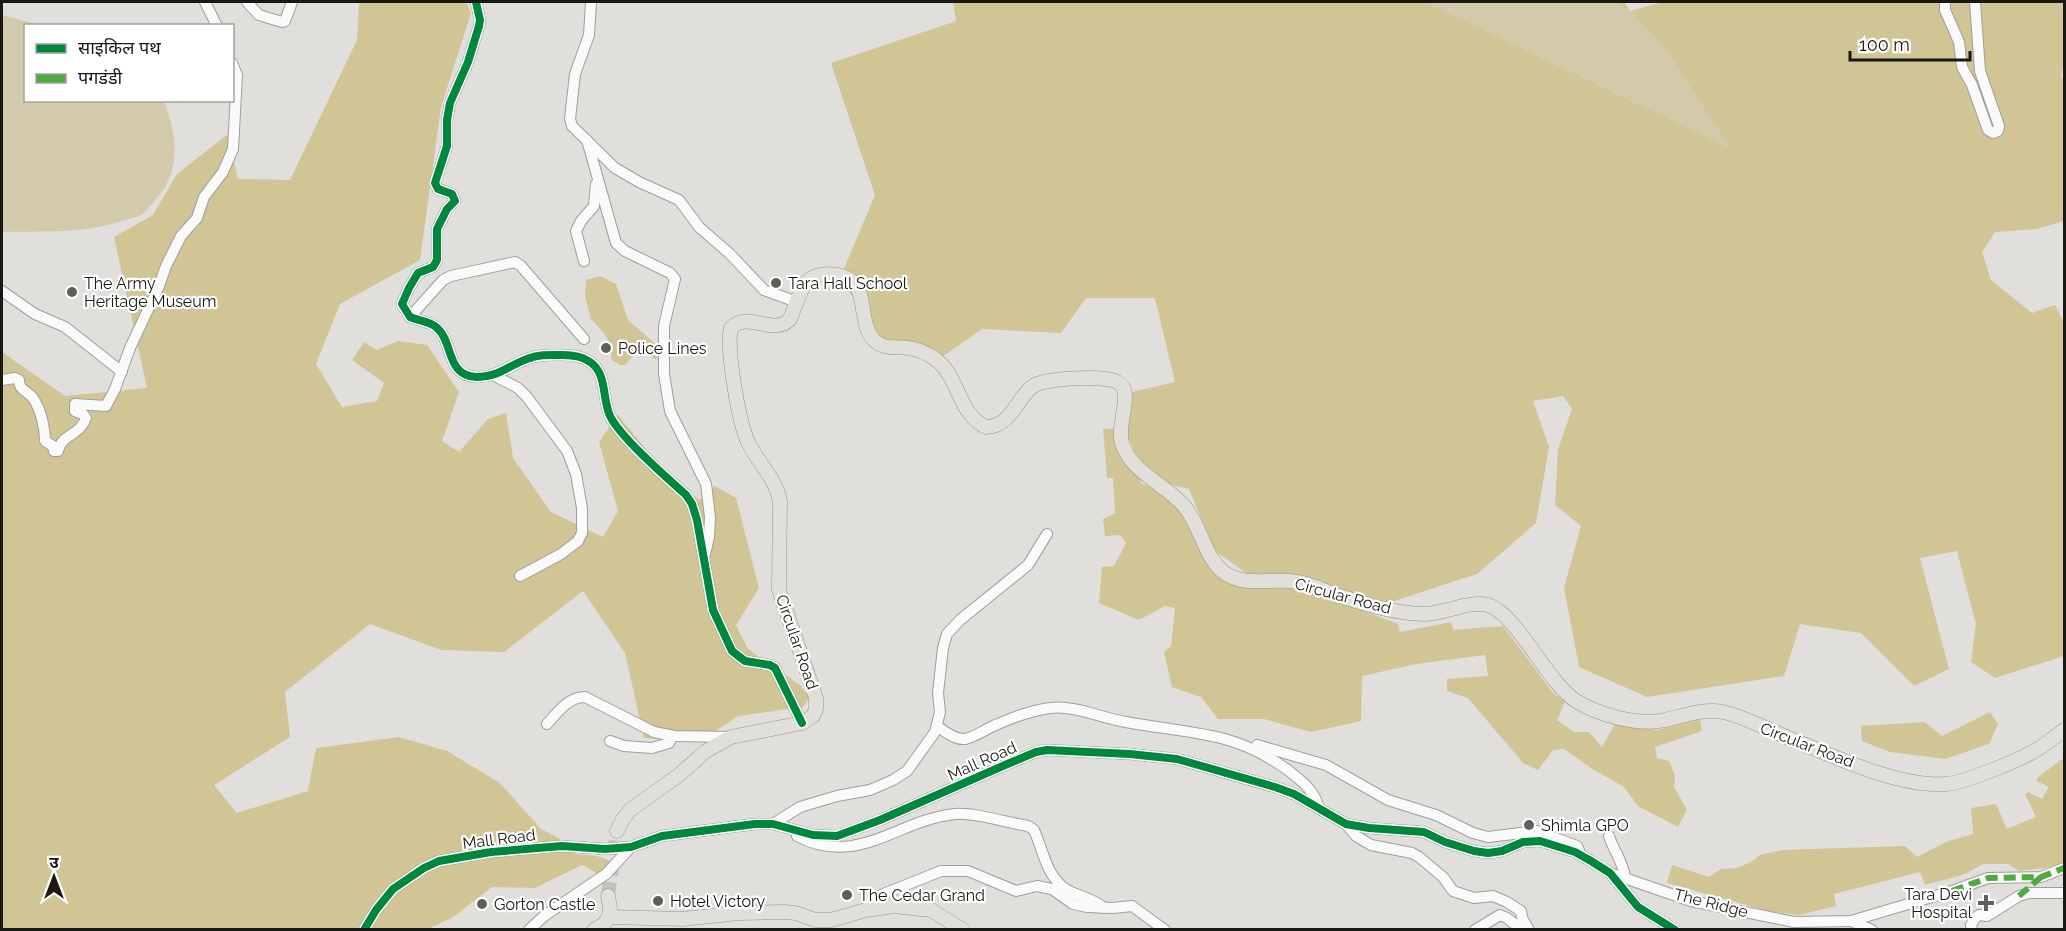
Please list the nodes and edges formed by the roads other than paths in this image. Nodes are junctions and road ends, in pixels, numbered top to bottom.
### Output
1 (205, 2) edge
2 (247, 2) edge
3 (292, 2) edge
4 (476, 2) edge
5 (591, 2) edge
6 (1945, 2) edge
7 (1975, 2) edge
8 (216, 24) edge
9 (234, 68) edge
10 (587, 140) junction
11 (597, 178) junction
12 (584, 261) dead end
13 (2, 291) edge
14 (797, 302) junction
15 (410, 317) junction
16 (584, 339) dead end
17 (122, 372) junction
18 (493, 375) junction
19 (2, 380) edge
20 (1047, 534) dead end
21 (704, 560) junction
22 (520, 576) dead end
23 (802, 723) junction
24 (547, 724) dead end
25 (937, 726) junction
26 (2064, 730) edge
27 (669, 735) junction
28 (731, 737) junction
29 (610, 741) dead end
30 (1239, 743) junction
31 (1318, 809) junction
32 (773, 824) junction
33 (1346, 824) junction
34 (788, 827) junction
35 (618, 831) tunnel mouth
36 (1609, 836) dead end
37 (631, 847) junction
38 (1581, 856) junction
39 (2064, 868) edge
40 (1610, 873) junction
41 (2041, 877) junction
42 (1625, 878) junction
43 (2064, 893) edge
44 (608, 896) tunnel mouth
45 (2019, 896) junction
46 (1104, 908) junction
47 (866, 910) junction
48 (609, 917) junction
49 (1851, 921) junction
50 (1519, 928) edge
51 (364, 930) edge
52 (529, 930) edge
53 (594, 930) edge
54 (963, 930) edge
55 (1165, 930) edge
56 (1475, 930) edge
57 (1530, 930) edge
58 (1675, 930) edge
59 (1872, 930) edge
60 (1972, 930) edge

1 - 8 street
2 - 3 street
4 - 15 street
5 - 10 street
6 - 7 street
9 - 17 street
10 - 11 street
10 - 14 street
11 - 12 street
11 - 21 street
13 - 17 street
14 - 23 main road, Circular Road
14 - 26 main road, Circular Road
15 - 16 street
15 - 18 street
17 - 19 street
18 - 21 street
18 - 22 street
20 - 25 street
21 - 23 street
23 - 28 main road
24 - 27 street
25 - 30 street
25 - 32 street
27 - 28 street
27 - 29 street
28 - 35 main road
30 - 31 street
30 - 38 street
31 - 33 street, Mall Road
31 - 34 street, Mall Road
32 - 34 street, Mall Road
32 - 37 street, Mall Road
33 - 38 street, Mall Road
33 - 57 street
34 - 46 street
36 - 42 street
37 - 51 street, Mall Road
37 - 52 street
38 - 40 street, Mall Road
39 - 41 street
40 - 42 street, The Ridge
40 - 58 street, Mall Road
41 - 45 street
41 - 49 street, The Ridge
42 - 49 street, The Ridge
43 - 45 street
44 - 48 main road
45 - 60 street
46 - 47 street
46 - 55 street
47 - 48 main road
47 - 54 main road
48 - 53 main road
49 - 59 street, The Ridge
50 - 56 street

